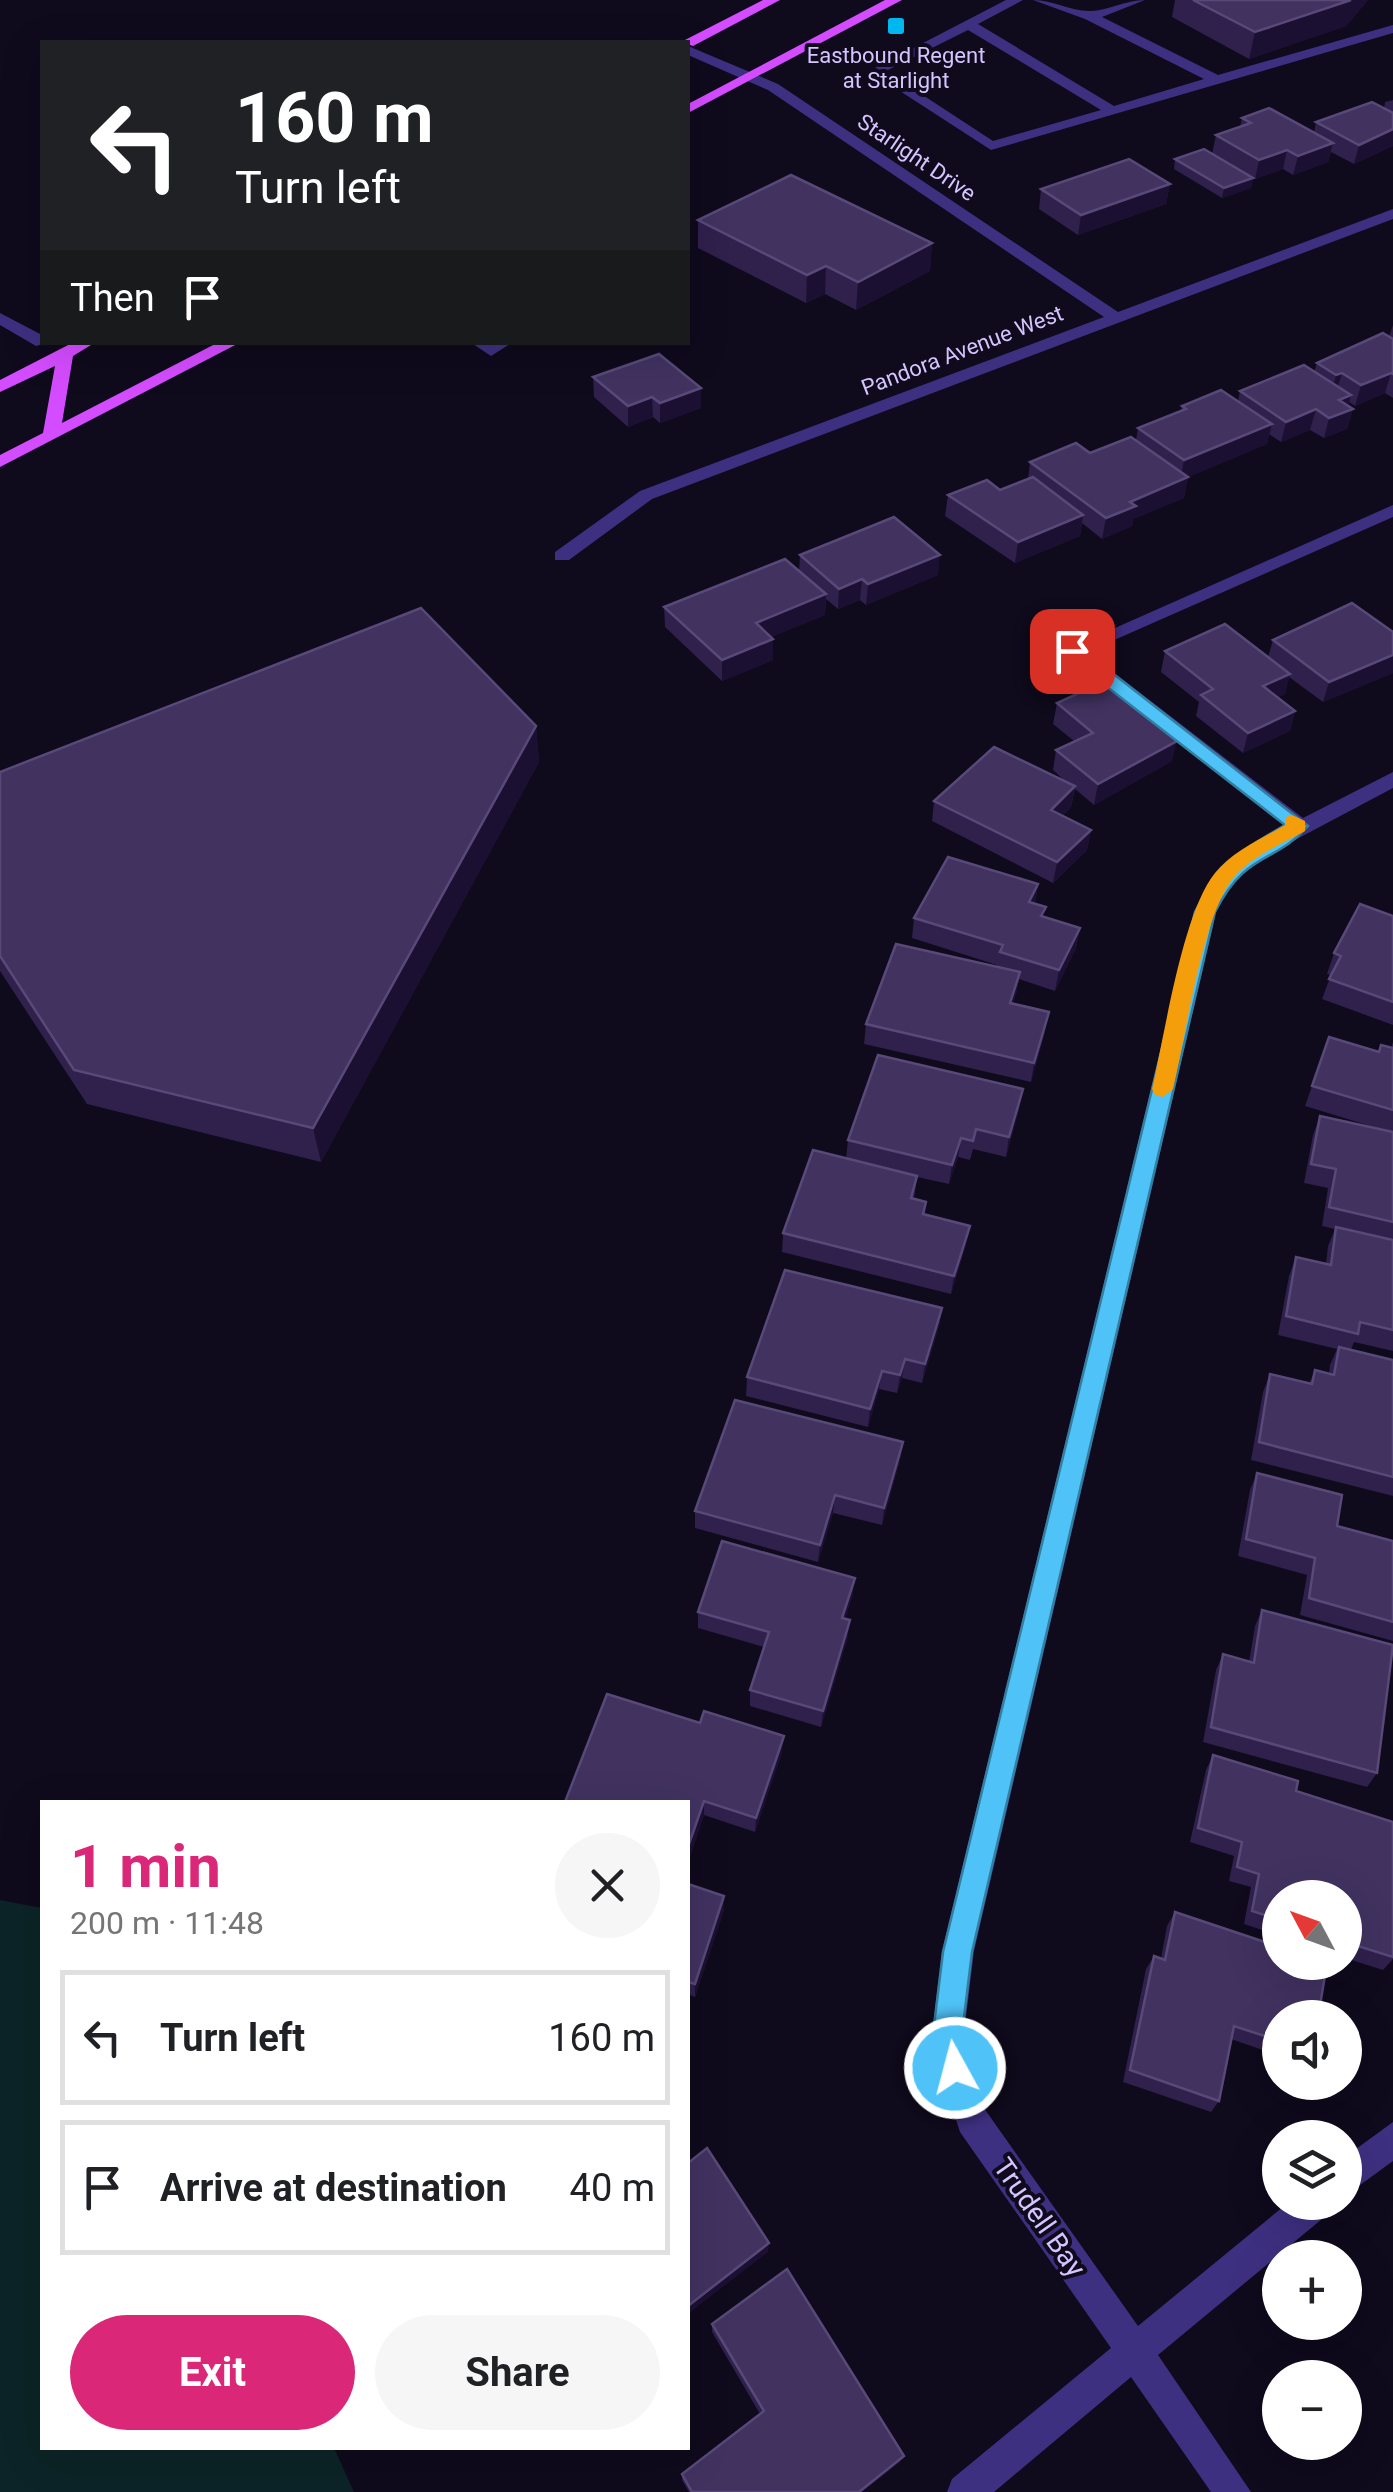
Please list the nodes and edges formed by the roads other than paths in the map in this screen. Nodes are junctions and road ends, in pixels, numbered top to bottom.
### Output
1 (773, 0) edge
2 (895, 0) edge
3 (1016, 0) edge
4 (1040, 0) edge
5 (1138, 0) edge
6 (1090, 16) junction
7 (968, 24) junction
8 (1393, 29) edge
9 (690, 45) edge
10 (690, 47) edge
11 (752, 76) junction
12 (1220, 82) junction
13 (690, 108) edge
14 (1116, 112) junction
15 (1393, 214) edge
16 (1114, 316) junction
17 (0, 318) edge
18 (40, 340) edge
19 (48, 345) edge
20 (82, 345) edge
21 (227, 345) edge
22 (64, 354) junction
23 (0, 387) edge
24 (51, 436) junction
25 (0, 462) edge
26 (1393, 510) edge
27 (562, 556) dead end
28 (1393, 779) edge
29 (1298, 826) junction
30 (1393, 2139) edge
31 (1362, 2165) edge
32 (1294, 2220) edge
33 (1135, 2352) junction
34 (965, 2492) edge
35 (1233, 2492) edge

1 - 9 main road
2 - 11 main road
3 - 7 street
4 - 6 street
5 - 6 street
6 - 12 street
7 - 14 street
7 - 14 street
8 - 12 street
10 - 11 street, Starlight Drive
11 - 13 main road
11 - 16 street, Starlight Drive
12 - 14 street
15 - 16 street, Pandora Avenue West
16 - 27 street, Pandora Avenue West
17 - 18 street
19 - 22 street
20 - 22 main road
21 - 24 main road
22 - 23 main road
22 - 24 main road
24 - 25 main road
26 - 29 street
28 - 29 street, Trudell Bay
29 - 33 street, Trudell Bay
30 - 31 street
32 - 33 street
33 - 34 street
33 - 35 street, Trudell Bay

